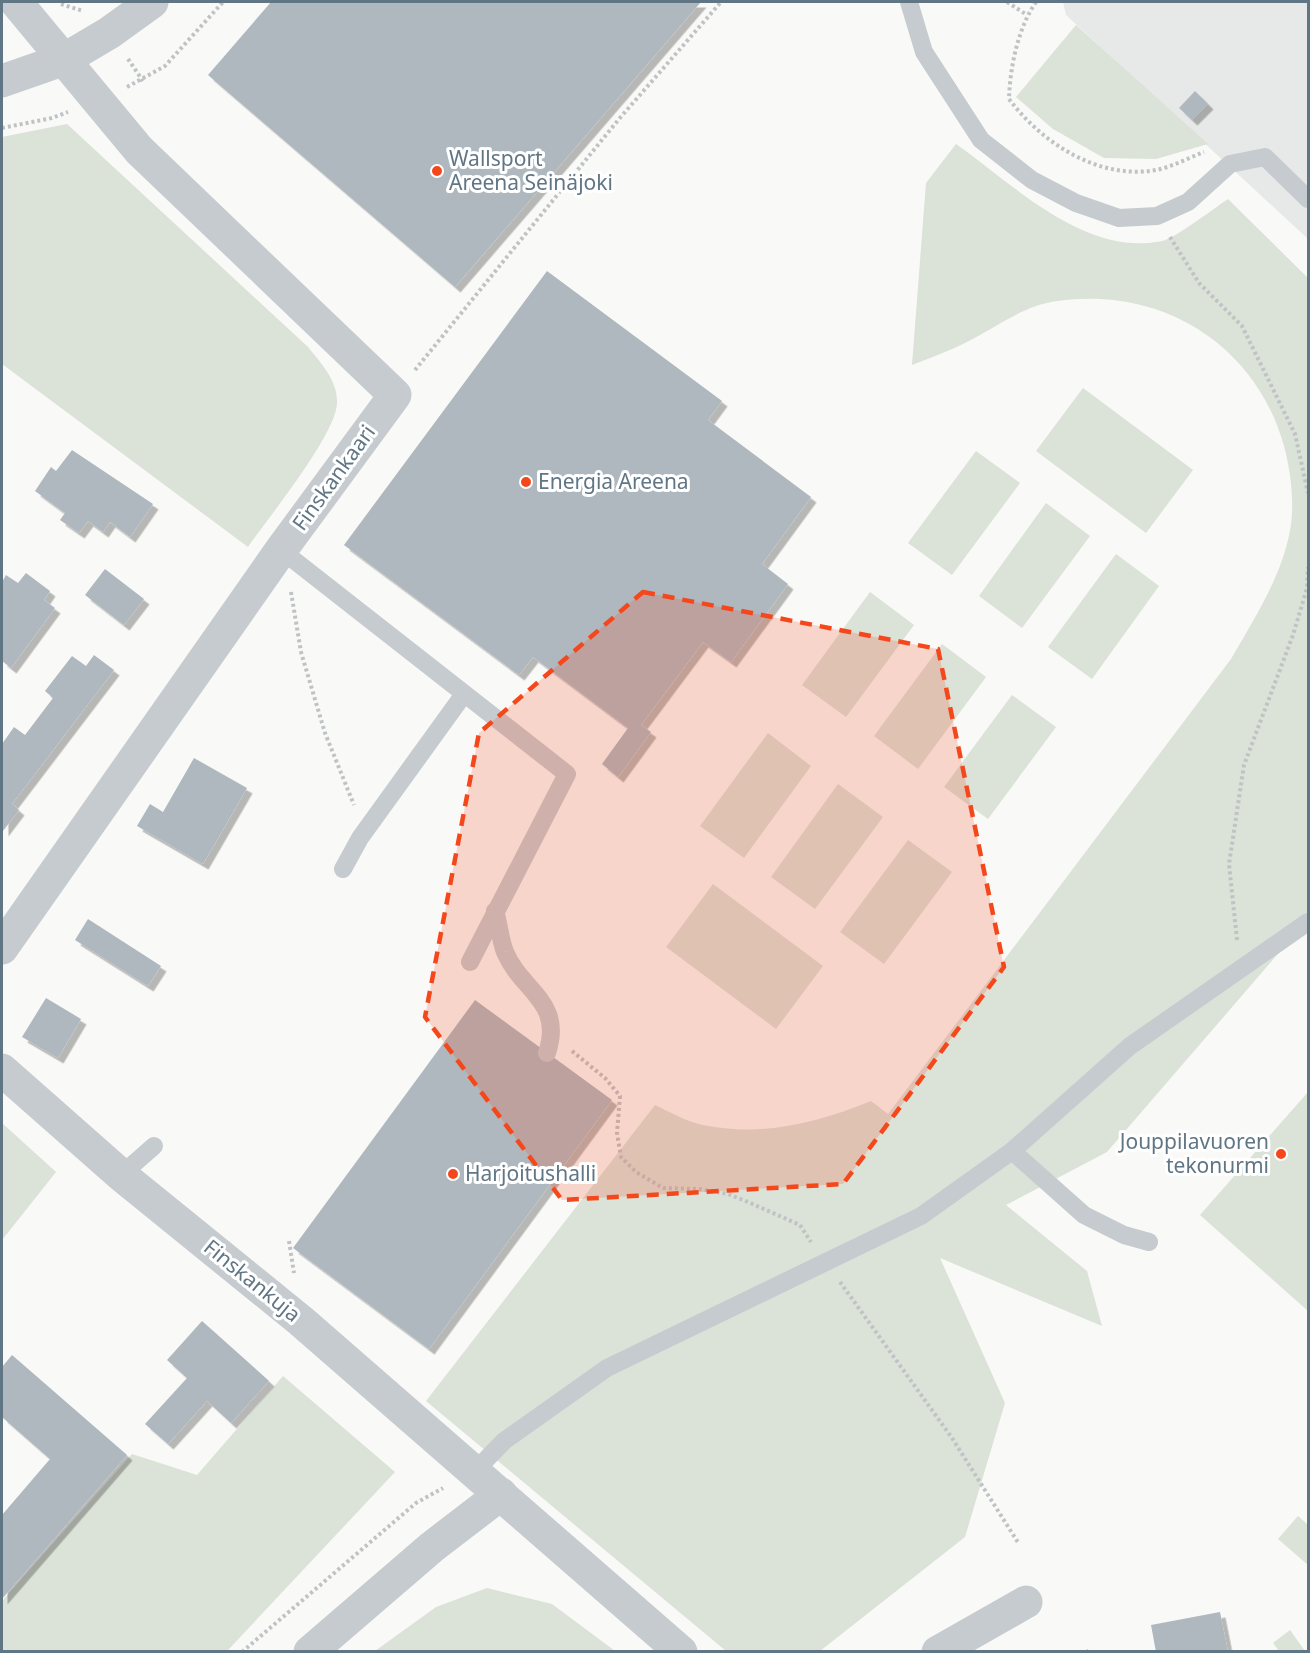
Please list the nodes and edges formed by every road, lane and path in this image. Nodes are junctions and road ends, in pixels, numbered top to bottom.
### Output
1 (16, 2) edge
2 (152, 2) edge
3 (721, 2) edge
4 (909, 2) edge
5 (1007, 2) edge
6 (1036, 2) edge
7 (1027, 15) junction
8 (65, 59) junction
9 (2, 81) edge
10 (1213, 148) dead end
11 (1308, 199) edge
12 (1157, 216) junction
13 (395, 395) junction
14 (1308, 493) edge
15 (281, 550) junction
16 (1308, 567) edge
17 (464, 694) junction
18 (360, 838) junction
19 (343, 869) dead end
20 (495, 911) junction
21 (1308, 922) edge
22 (2, 948) edge
23 (470, 962) dead end
24 (1239, 971) junction
25 (550, 1021) junction
26 (547, 1053) dead end
27 (2, 1070) edge
28 (154, 1146) dead end
29 (1012, 1151) junction
30 (121, 1175) junction
31 (1149, 1242) dead end
32 (826, 1263) junction
33 (474, 1472) junction
34 (501, 1494) junction
35 (1019, 1544) dead end
36 (1026, 1602) dead end
37 (242, 1652) edge
38 (310, 1652) edge
39 (681, 1652) edge
40 (938, 1652) edge

1 - 8 street
2 - 8 street
3 - 13 path
4 - 12 lane
5 - 7 path
6 - 7 path
7 - 10 path
8 - 9 street
8 - 13 street
11 - 12 lane
12 - 14 path
13 - 15 street, Finskankaari
15 - 17 lane
15 - 18 path
15 - 22 street, Finskankaari
16 - 24 path
17 - 18 lane
17 - 20 lane
18 - 19 lane
20 - 23 lane
20 - 25 lane
21 - 24 lane
24 - 29 lane
25 - 26 lane
25 - 32 path
27 - 30 street, Finskankuja
28 - 30 lane
29 - 31 lane
29 - 32 lane
30 - 33 street, Finskankuja
32 - 33 lane
32 - 35 path
33 - 34 street, Finskankuja
33 - 37 path
34 - 38 street
34 - 39 street, Finskankuja
36 - 40 street

